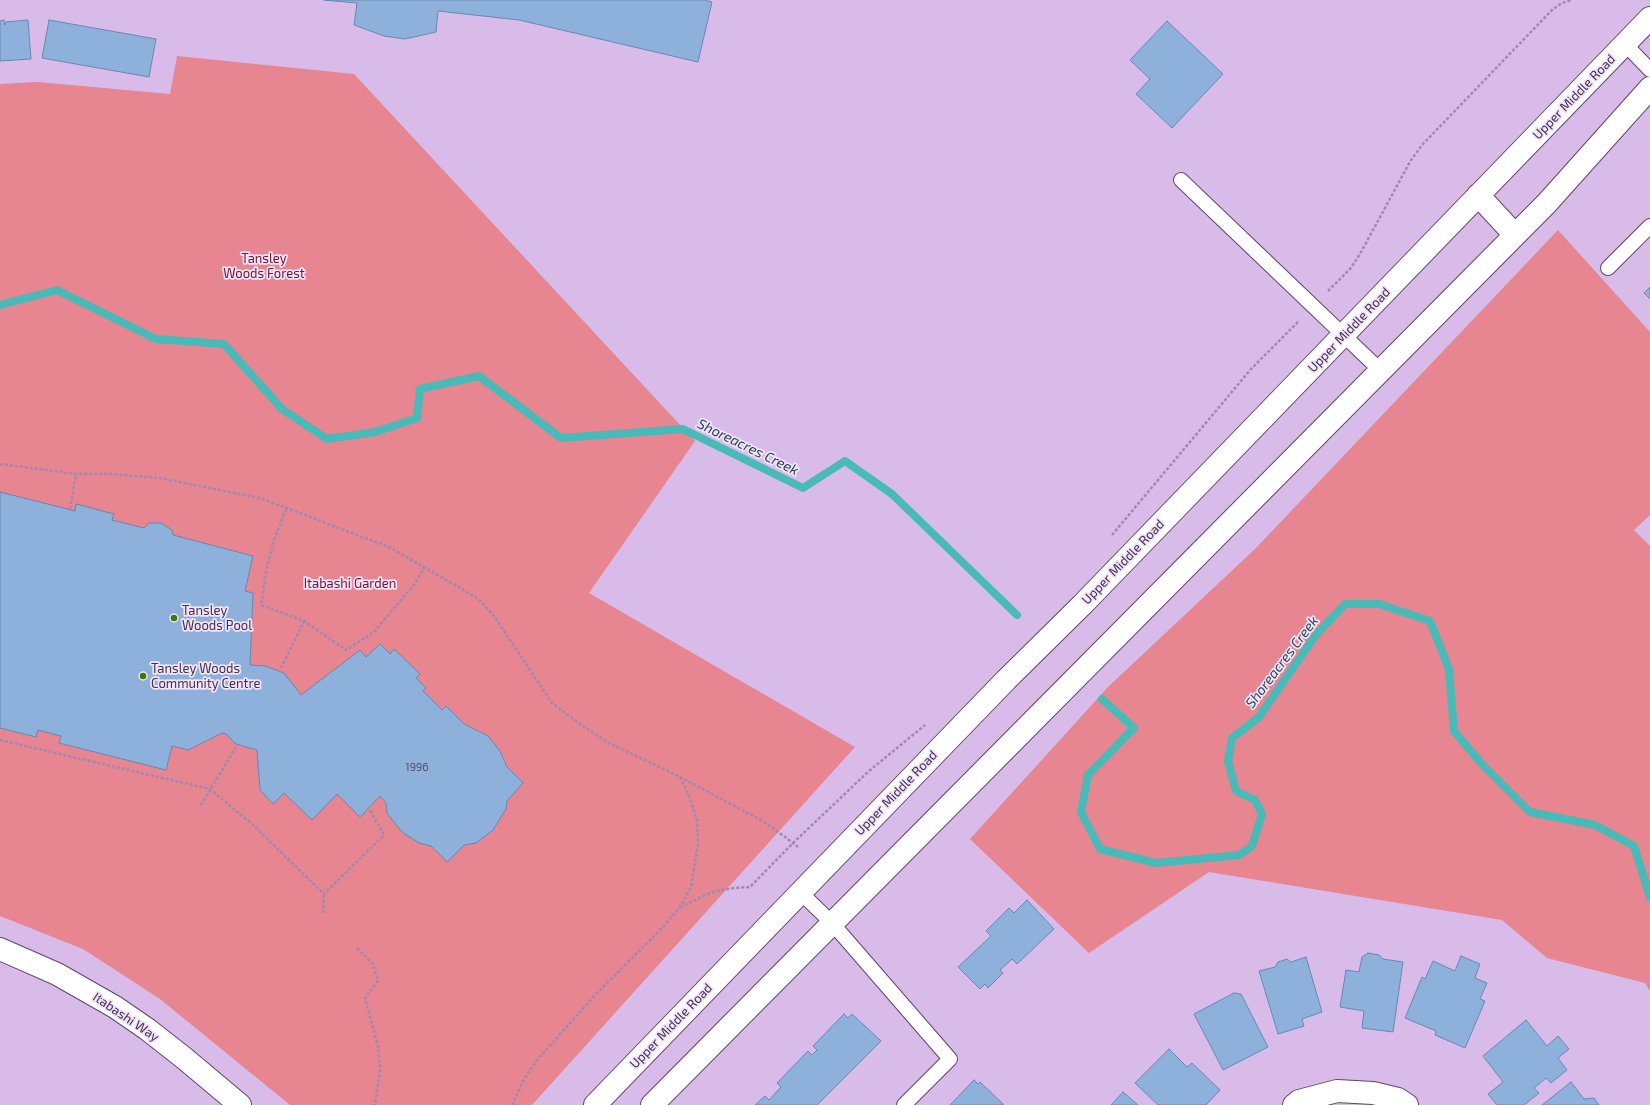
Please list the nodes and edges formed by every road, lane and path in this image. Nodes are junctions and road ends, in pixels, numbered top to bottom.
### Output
1 (1572, 0) edge
2 (1650, 18) edge
3 (1625, 44) junction
4 (1650, 70) edge
5 (1650, 88) edge
6 (1181, 180) dead end
7 (1478, 195) junction
8 (1650, 226) edge
9 (1516, 235) junction
10 (1608, 268) dead end
11 (1314, 306) junction
12 (1344, 335) junction
13 (1381, 371) junction
14 (0, 464) edge
15 (76, 474) junction
16 (70, 509) dead end
17 (286, 509) junction
18 (1109, 539) dead end
19 (424, 568) junction
20 (304, 621) junction
21 (281, 668) dead end
22 (927, 723) dead end
23 (0, 740) edge
24 (236, 747) dead end
25 (680, 776) junction
26 (210, 789) junction
27 (201, 804) dead end
28 (370, 810) dead end
29 (793, 843) junction
30 (798, 847) dead end
31 (800, 892) junction
32 (324, 894) junction
33 (680, 907) junction
34 (323, 913) dead end
35 (832, 923) junction
36 (357, 948) dead end
37 (0, 949) edge
38 (240, 1105) edge
39 (375, 1105) edge
40 (512, 1105) edge
41 (595, 1105) edge
42 (652, 1105) edge
43 (904, 1105) edge
44 (1294, 1105) edge
45 (1407, 1105) edge

1 - 11 path
2 - 3 main road, Upper Middle Road
3 - 4 lane
3 - 7 main road, Upper Middle Road
5 - 9 main road
6 - 11 lane
7 - 9 main road
7 - 12 main road, Upper Middle Road
8 - 10 lane
9 - 13 main road
11 - 12 lane
11 - 18 path
12 - 13 lane
12 - 31 main road, Upper Middle Road
13 - 35 main road
14 - 15 path
15 - 16 path
15 - 17 path
17 - 19 path
17 - 20 path
19 - 20 path
19 - 25 path
20 - 21 path
22 - 29 path
23 - 26 path
24 - 26 path
25 - 29 path
25 - 33 path
26 - 27 path
26 - 32 path
28 - 32 path
29 - 30 path
29 - 33 path
31 - 35 lane
31 - 41 main road, Upper Middle Road
32 - 34 path
33 - 40 path
35 - 42 main road
35 - 43 lane
36 - 39 path
37 - 38 main road, Itabashi Way
44 - 45 main road

